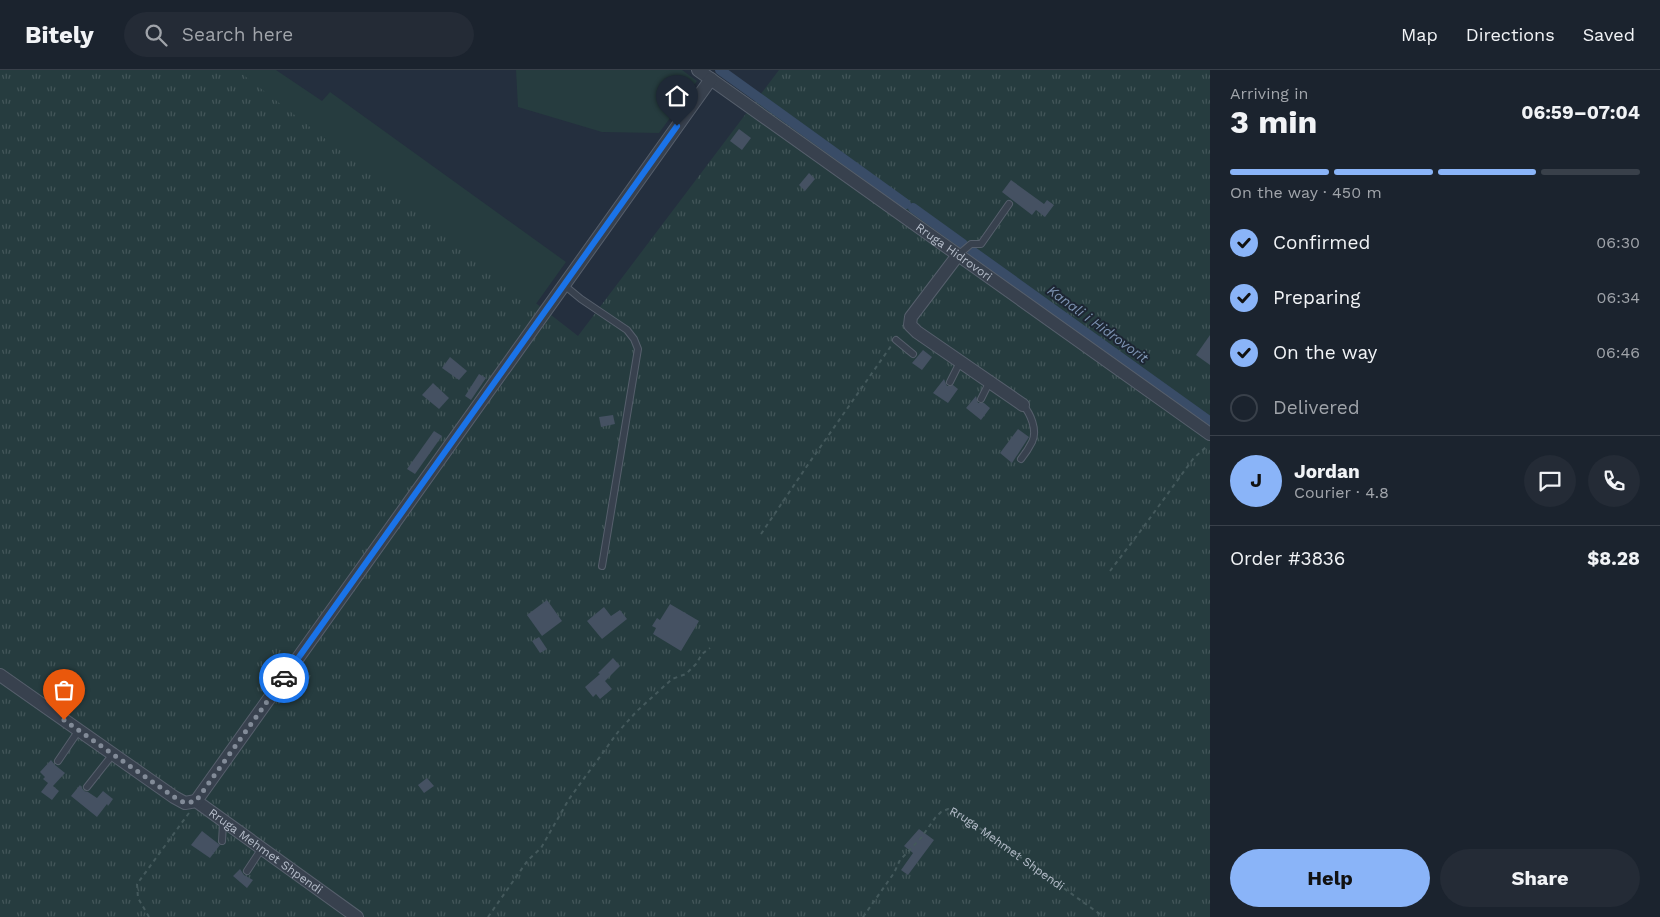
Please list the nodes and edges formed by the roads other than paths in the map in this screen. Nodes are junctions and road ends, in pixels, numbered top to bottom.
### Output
1 (698, 70) edge
2 (711, 79) junction
3 (1009, 204) dead end
4 (958, 255) junction
5 (564, 285) junction
6 (896, 340) road end
7 (913, 354) dead end
8 (960, 362) junction
9 (950, 382) dead end
10 (989, 383) junction
11 (981, 399) dead end
12 (1023, 405) joint
13 (1210, 434) edge
14 (1021, 459) dead end
15 (602, 566) dead end
16 (2, 679) edge
17 (79, 730) junction
18 (113, 754) junction
19 (58, 760) dead end
20 (87, 787) dead end
21 (196, 801) junction
22 (225, 822) junction
23 (222, 841) dead end
24 (262, 848) junction
25 (247, 871) dead end
26 (357, 917) edge

1 - 2 street, Rruga Hidrovori
2 - 4 street, Rruga Hidrovori
2 - 5 street
3 - 4 lane
4 - 8 street
4 - 13 street, Rruga Hidrovori
5 - 15 lane
5 - 21 street
6 - 7 lane
8 - 9 lane
8 - 10 street
10 - 11 lane
10 - 12 street
12 - 14 lane
16 - 17 street, Rruga Mehmet Shpendi
17 - 18 street, Rruga Mehmet Shpendi
17 - 19 lane
18 - 20 lane
18 - 21 street, Rruga Mehmet Shpendi
21 - 22 street, Rruga Mehmet Shpendi
22 - 23 lane
22 - 24 street, Rruga Mehmet Shpendi
24 - 25 lane
24 - 26 street, Rruga Mehmet Shpendi

